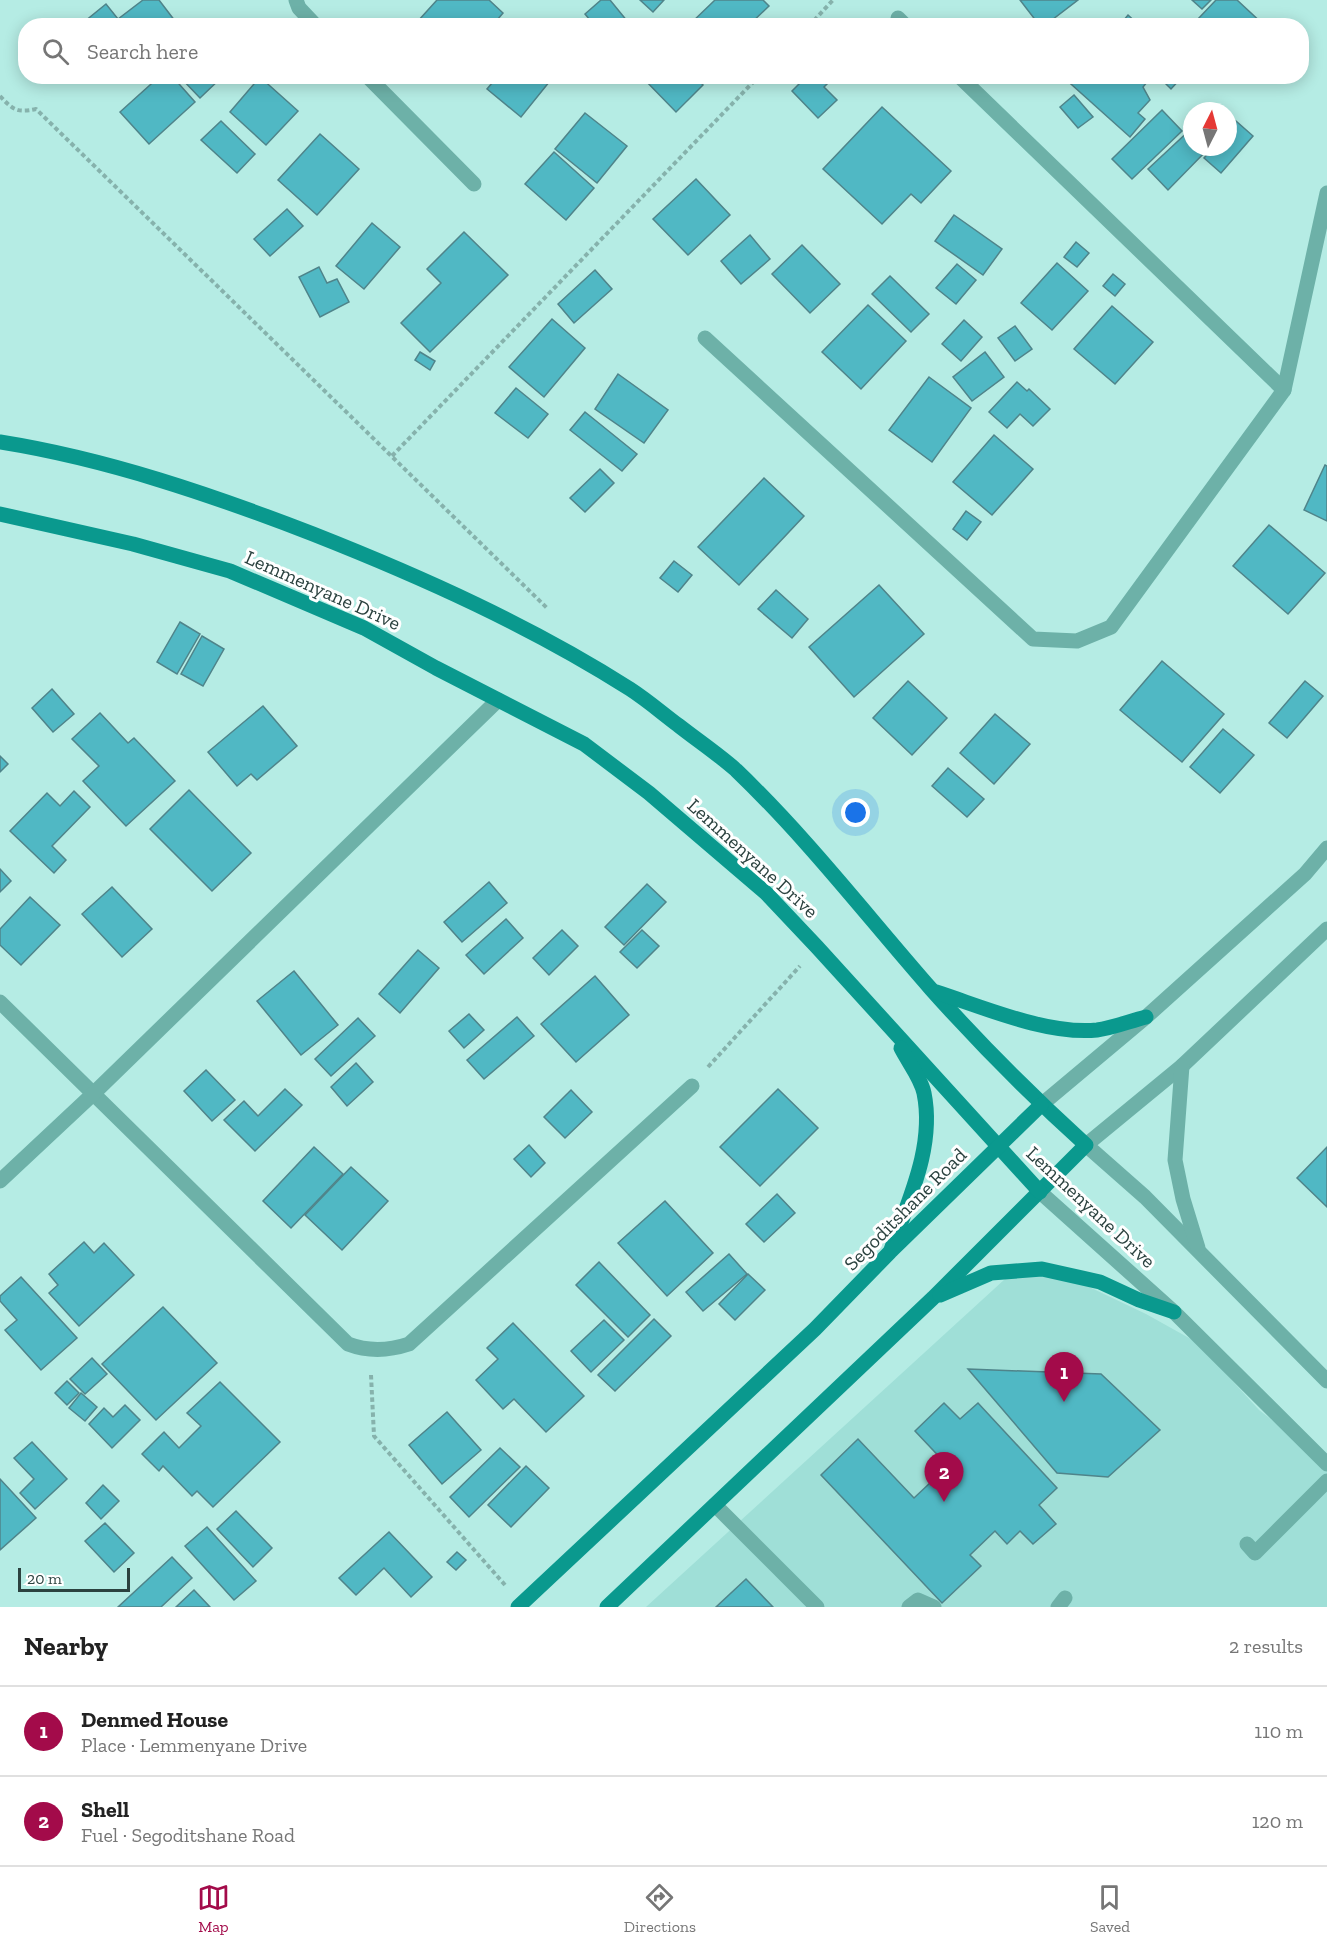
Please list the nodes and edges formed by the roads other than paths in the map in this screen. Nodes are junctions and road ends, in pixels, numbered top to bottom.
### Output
1 (296, 0) edge
2 (308, 18) edge
3 (375, 84) edge
4 (967, 84) edge
5 (474, 184) dead end
6 (1327, 193) edge
7 (705, 338) dead end
8 (1284, 390) junction
9 (0, 442) edge
10 (0, 514) edge
11 (498, 700) junction
12 (1327, 848) edge
13 (1327, 929) edge
14 (933, 991) junction
15 (0, 1002) edge
16 (1146, 1017) junction
17 (892, 1031) junction
18 (1182, 1065) junction
19 (692, 1086) road end
20 (93, 1094) junction
21 (1041, 1105) junction
22 (1086, 1145) junction
23 (999, 1147) junction
24 (0, 1181) edge
25 (1040, 1192) junction
26 (1198, 1249) junction
27 (890, 1252) junction
28 (933, 1298) junction
29 (1174, 1312) junction
30 (1327, 1381) edge
31 (1327, 1464) edge
32 (1327, 1481) edge
33 (715, 1505) junction
34 (1246, 1544) dead end
35 (520, 1605) edge
36 (607, 1607) edge
37 (817, 1607) edge
38 (909, 1607) edge
39 (934, 1607) edge

1 - 2 street
3 - 5 street
4 - 8 street
6 - 8 street
7 - 8 street
9 - 14 main road, Lemmenyane Drive
10 - 11 main road, Lemmenyane Drive
11 - 17 main road, Lemmenyane Drive
11 - 20 street
12 - 16 street, Segoditshane Road
13 - 18 street
14 - 16 main road
14 - 21 main road, Lemmenyane Drive
15 - 20 street
16 - 21 street, Segoditshane Road
17 - 23 main road, Lemmenyane Drive
17 - 27 main road
18 - 22 street
18 - 26 street
19 - 20 street
20 - 24 street
21 - 22 main road, Lemmenyane Drive
21 - 23 main road, Segoditshane Road
22 - 25 main road
22 - 26 street, Lemmenyane Drive
23 - 25 main road, Lemmenyane Drive
23 - 27 main road, Segoditshane Road
25 - 28 main road
25 - 29 street, Lemmenyane Drive
26 - 30 street, Lemmenyane Drive
27 - 35 main road, Segoditshane Road
28 - 29 main road
28 - 33 main road
29 - 31 street, Lemmenyane Drive
32 - 34 street
33 - 36 main road
33 - 37 street
38 - 39 street

